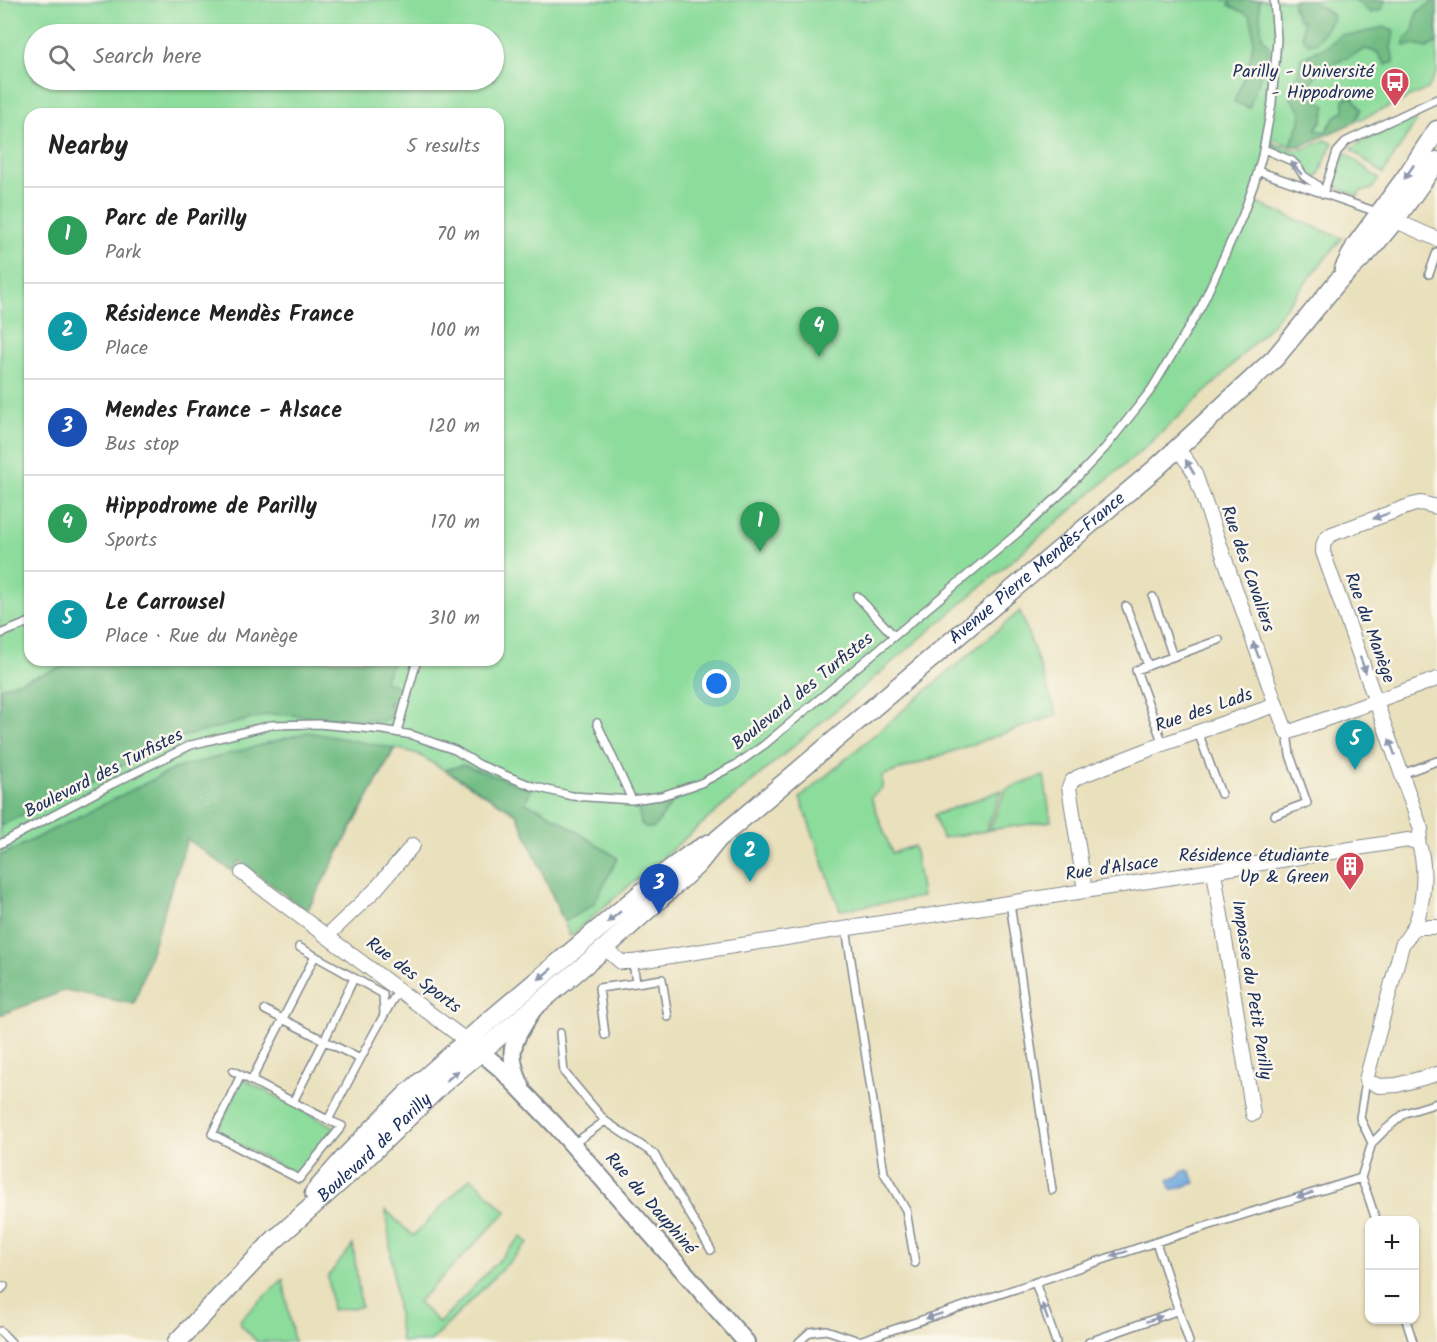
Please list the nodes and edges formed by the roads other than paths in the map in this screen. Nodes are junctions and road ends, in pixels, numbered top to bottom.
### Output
1 (1274, 0) edge
2 (1437, 99) edge
3 (1437, 130) edge
4 (1264, 149) junction
5 (1437, 161) edge
6 (1258, 171) junction
7 (1323, 194) junction
8 (1387, 216) junction
9 (1437, 239) edge
10 (1437, 252) edge
11 (1429, 274) dead end
12 (1177, 448) junction
13 (1437, 507) edge
14 (857, 596) dead end
15 (1153, 597) dead end
16 (1126, 606) dead end
17 (24, 624) edge
18 (0, 634) edge
19 (894, 636) junction
20 (1219, 640) dead end
21 (1173, 657) junction
22 (415, 666) edge
23 (1148, 666) junction
24 (1437, 679) edge
25 (1376, 702) junction
26 (1276, 705) junction
27 (597, 723) dead end
28 (397, 732) junction
29 (1198, 732) junction
30 (1287, 733) junction
31 (1163, 744) junction
32 (1437, 761) edge
33 (1402, 774) junction
34 (1221, 794) dead end
35 (632, 801) junction
36 (1275, 815) dead end
37 (1418, 842) junction
38 (0, 844) edge
39 (413, 845) dead end
40 (695, 859) junction
41 (1214, 872) junction
42 (242, 873) dead end
43 (1085, 891) junction
44 (1010, 903) junction
45 (1414, 927) junction
46 (1437, 927) edge
47 (846, 928) junction
48 (327, 936) junction
49 (299, 947) dead end
50 (605, 948) junction
51 (315, 956) junction
52 (633, 963) junction
53 (354, 978) junction
54 (636, 983) junction
55 (400, 990) junction
56 (533, 1009) junction
57 (265, 1010) dead end
58 (384, 1014) junction
59 (668, 1017) dead end
60 (282, 1019) junction
61 (560, 1033) dead end
62 (606, 1035) dead end
63 (324, 1041) junction
64 (475, 1046) junction
65 (360, 1059) junction
66 (233, 1071) dead end
67 (1437, 1074) edge
68 (241, 1075) junction
69 (251, 1080) junction
70 (1366, 1080) junction
71 (524, 1093) junction
72 (292, 1102) junction
73 (1437, 1103) edge
74 (1253, 1114) dead end
75 (328, 1120) junction
76 (605, 1121) junction
77 (1372, 1143) junction
78 (572, 1145) junction
79 (1361, 1178) junction
80 (1052, 1190) dead end
81 (1375, 1216) edge
82 (1156, 1242) junction
83 (711, 1250) dead end
84 (915, 1263) dead end
85 (1035, 1282) junction
86 (1179, 1310) junction
87 (1407, 1324) edge
88 (0, 1331) edge
89 (11, 1342) edge
90 (177, 1342) edge
91 (746, 1342) edge
92 (799, 1342) edge
93 (1056, 1342) edge
94 (1089, 1342) edge
95 (1189, 1342) edge
96 (1413, 1342) edge

1 - 4 lane, Boulevard des Turfistes
2 - 7 lane
3 -> 8 main road, Avenue Pierre Mendès-France
4 - 6 lane, Boulevard des Turfistes
7 -> 4 lane
5 - 8 main road, Avenue Pierre Mendès-France
6 - 7 lane
6 - 19 lane, Boulevard des Turfistes
7 - 8 lane
8 - 9 street
8 - 12 main road, Avenue Pierre Mendès-France
10 - 11 lane
26 -> 12 street, Rue des Cavaliers
12 - 40 main road, Avenue Pierre Mendès-France
13 -> 25 street, Rue du Manège
14 - 19 lane
15 - 21 lane
16 - 23 lane
17 - 18 lane
19 - 35 lane, Boulevard des Turfistes
20 - 21 lane
21 - 23 lane
22 - 28 lane
23 - 31 lane
24 - 25 street
25 - 30 street
33 -> 25 street, Rue du Manège
26 - 29 street, Rue des Lads
26 - 30 street, Rue des Lads
27 - 35 lane
28 - 35 lane, Boulevard des Turfistes
28 - 38 lane, Boulevard des Turfistes
29 - 31 street, Rue des Lads
29 - 34 lane
30 - 36 lane
31 - 43 street, Rue des Lads
32 - 33 lane
33 - 37 street, Rue du Manège
37 - 41 street, Rue d'Alsace
37 - 45 street
39 - 48 street
40 - 50 main road
40 -> 64 main road
41 - 43 street, Rue d'Alsace
41 - 74 street, Impasse du Petit Parilly
42 - 48 street, Rue des Sports
43 - 44 street, Rue d'Alsace
44 - 47 street, Rue d'Alsace
44 - 80 lane
45 - 46 street
45 - 70 street
47 - 52 street, Rue d'Alsace
47 - 84 lane
48 - 55 street, Rue des Sports
49 - 51 lane
50 - 52 street
50 - 56 main road
51 - 53 lane
51 - 60 lane
52 - 54 lane
53 - 58 lane
53 - 63 lane
54 - 59 lane
54 - 62 lane
55 - 58 lane
55 - 64 street, Rue des Sports
56 - 64 main road
56 - 71 street, Rue du Dauphiné
57 - 60 lane
58 - 65 lane
60 - 63 lane
60 - 69 lane
61 - 76 lane
63 - 65 lane
63 - 72 lane
64 - 71 street, Rue du Dauphiné
64 - 90 main road, Boulevard de Parilly
65 - 75 lane
66 - 68 lane
67 - 70 street
68 - 69 lane
68 - 75 lane
69 - 72 lane
70 - 77 lane
71 - 78 street, Rue du Dauphiné
72 - 75 lane
73 - 77 lane
76 - 78 lane
76 - 83 lane
77 - 79 lane
78 - 91 street, Rue du Dauphiné
79 - 81 lane
79 -> 82 lane
82 -> 85 lane
82 - 86 lane
85 -> 92 lane
93 -> 85 lane
94 -> 86 lane
86 - 95 lane
87 - 96 lane
88 - 89 lane

